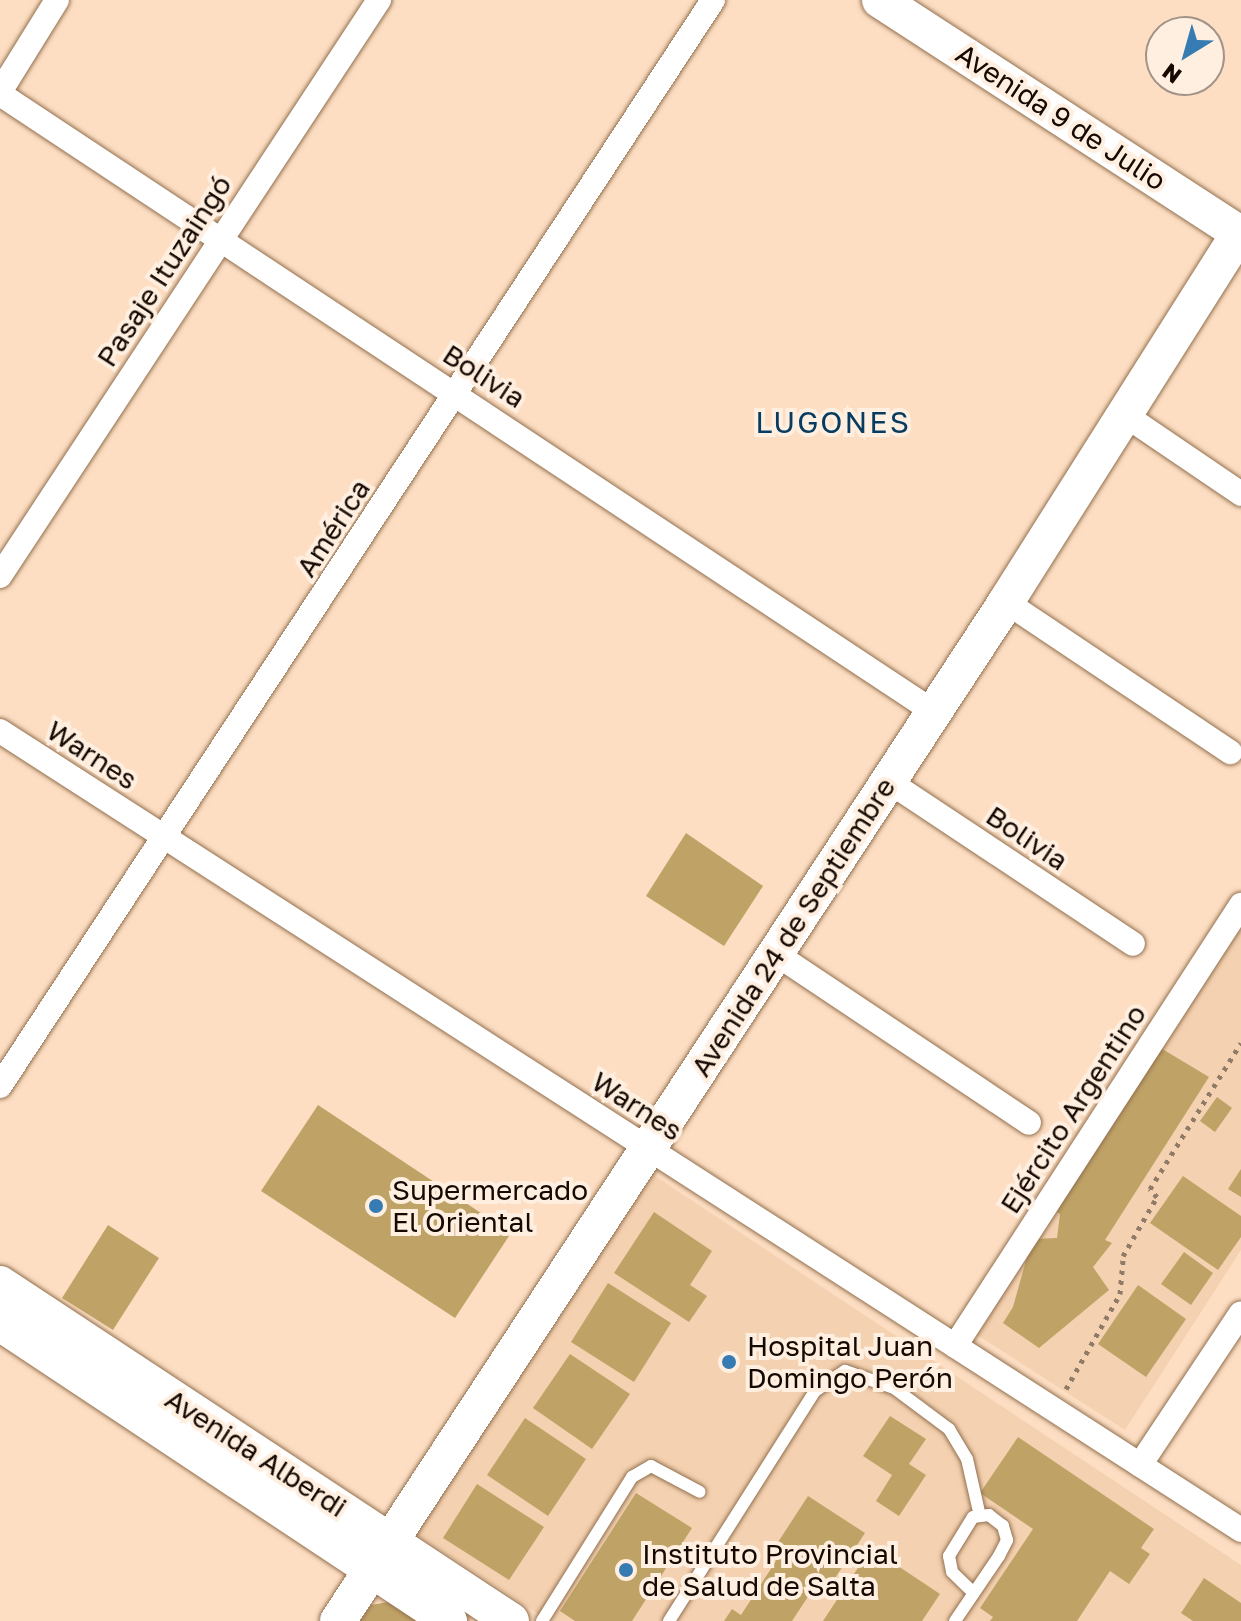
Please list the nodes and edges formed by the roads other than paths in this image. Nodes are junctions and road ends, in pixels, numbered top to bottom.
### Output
1 (57, 0) edge
2 (379, 0) edge
3 (713, 0) edge
4 (880, 0) edge
5 (0, 93) edge
6 (1240, 232) edge
7 (220, 241) junction
8 (456, 394) junction
9 (1122, 413) junction
10 (1241, 494) edge
11 (0, 576) edge
12 (1006, 602) junction
13 (934, 712) junction
14 (0, 731) edge
15 (1230, 752) dead end
16 (888, 781) junction
17 (166, 840) junction
18 (1241, 905) edge
19 (1133, 944) dead end
20 (776, 954) junction
21 (0, 1086) edge
22 (1029, 1123) dead end
23 (648, 1149) junction
24 (0, 1284) edge
25 (1241, 1313) edge
26 (0, 1323) edge
27 (955, 1346) junction
28 (1140, 1465) junction
29 (700, 1492) dead end
30 (980, 1516) junction
31 (1241, 1530) edge
32 (381, 1556) junction
33 (974, 1593) junction
34 (338, 1621) edge
35 (449, 1621) edge
36 (511, 1621) edge
37 (542, 1621) edge
38 (669, 1621) edge
39 (955, 1621) edge

1 - 5 street
2 - 7 street, Pasaje Ituzaingó
3 - 8 street, América
4 - 6 main road, Avenida 9 de Julio
5 - 7 street, Bolivia
6 - 9 main road, Avenida 24 de Septiembre
7 - 8 street, Bolivia
7 - 11 street, Pasaje Ituzaingó
8 - 13 street, Bolivia
8 - 17 street, América
9 - 10 street
9 - 12 main road, Avenida 24 de Septiembre
12 - 13 main road, Avenida 24 de Septiembre
12 - 15 street
13 - 16 main road, Avenida 24 de Septiembre
14 - 17 street, Warnes
16 - 19 street, Bolivia
16 - 20 main road, Avenida 24 de Septiembre
17 - 21 street, América
17 - 23 street, Warnes
18 - 27 street, Ejército Argentino
20 - 22 street
20 - 23 main road, Avenida 24 de Septiembre
23 - 27 street, Warnes
23 - 32 main road, Avenida 24 de Septiembre
24 - 32 main road, Avenida Alberdi
25 - 28 street
26 - 32 main road, Avenida Alberdi
27 - 28 street, Warnes
28 - 31 street, Warnes
29 - 37 lane
30 - 33 lane
30 - 33 lane
30 - 38 lane
32 - 34 main road, Avenida 24 de Septiembre
32 - 35 main road, Avenida Alberdi
32 - 36 main road, Avenida Alberdi
33 - 39 lane

